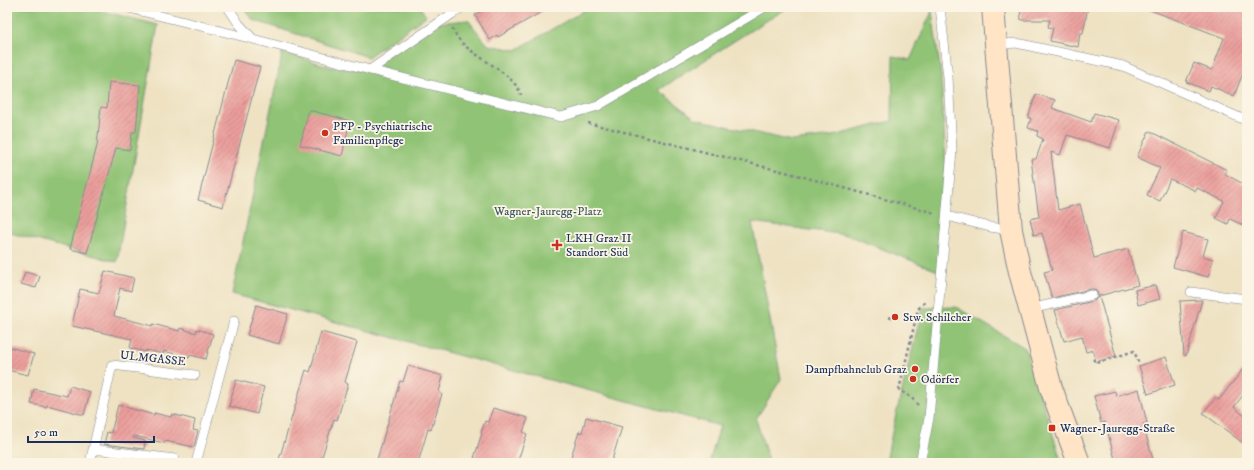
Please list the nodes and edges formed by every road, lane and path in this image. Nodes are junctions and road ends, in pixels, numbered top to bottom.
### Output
1 (125, 7) edge
2 (228, 7) edge
3 (462, 7) edge
4 (765, 7) edge
5 (940, 7) edge
6 (994, 7) edge
7 (445, 17) junction
8 (253, 39) junction
9 (996, 45) junction
10 (370, 70) junction
11 (525, 108) junction
12 (561, 117) junction
13 (1247, 122) edge
14 (947, 216) junction
15 (1011, 230) junction
16 (941, 288) junction
17 (1192, 292) dead end
18 (1092, 295) dead end
19 (1247, 299) edge
20 (1030, 309) junction
21 (892, 315) dead end
22 (890, 319) dead end
23 (234, 321) dead end
24 (1094, 359) dead end
25 (1140, 366) dead end
26 (195, 375) dead end
27 (930, 418) junction
28 (93, 449) junction
29 (175, 460) dead end
30 (90, 463) edge
31 (196, 463) edge
32 (920, 463) edge
33 (1079, 463) edge

1 - 8 lane
2 - 8 lane
3 - 7 lane
4 - 12 lane
5 - 14 lane
6 - 9 main road
7 - 10 lane
7 - 11 path
8 - 10 lane
9 - 13 lane
9 - 15 main road
10 - 11 lane
11 - 12 lane
12 - 14 path
14 - 15 lane
14 - 16 lane
15 - 20 main road
16 - 27 lane
16 - 27 path
17 - 19 lane
18 - 20 lane
20 - 33 main road
21 - 22 path
23 - 31 lane
24 - 25 path
26 - 28 lane, ULMGASSE
27 - 32 lane
28 - 29 lane
28 - 30 lane, ULMGASSE

